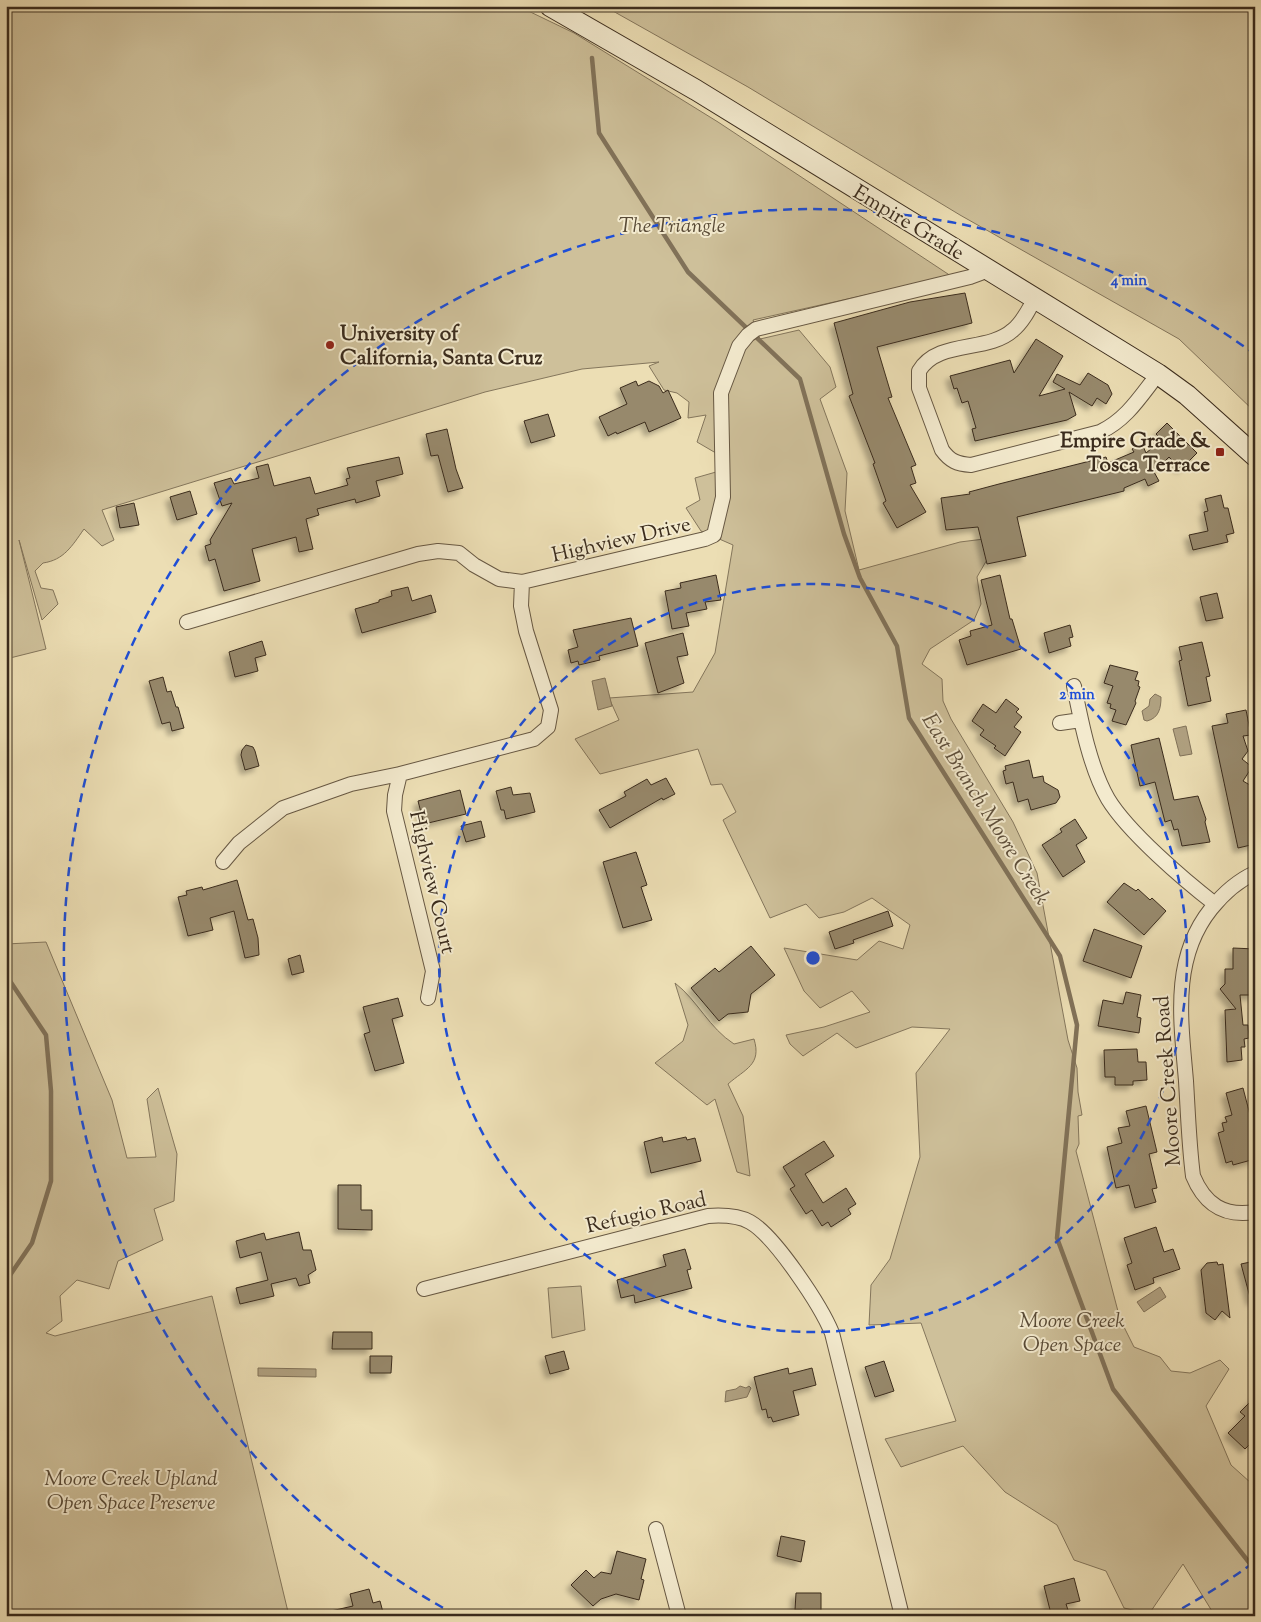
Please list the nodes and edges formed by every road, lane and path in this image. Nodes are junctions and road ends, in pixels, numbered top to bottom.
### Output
1 (550, 6) edge
2 (989, 270) junction
3 (1035, 298) junction
4 (1158, 374) junction
5 (1255, 456) edge
6 (522, 582) junction
7 (187, 622) dead end
8 (1074, 686) dead end
9 (1081, 720) junction
10 (1060, 723) dead end
11 (400, 774) junction
12 (223, 862) dead end
13 (1255, 873) edge
14 (1215, 904) junction
15 (428, 998) dead end
16 (1255, 1212) edge
17 (424, 1288) dead end
18 (656, 1529) dead end
19 (679, 1616) edge
20 (902, 1616) edge

1 - 2 main road, Empire Grade
2 - 3 main road, Empire Grade
2 - 6 street, Highview Drive
3 - 4 main road, Empire Grade
3 - 4 street
4 - 5 main road, Empire Grade
6 - 7 street, Highview Drive
6 - 11 street
8 - 9 street
9 - 10 street
9 - 14 street
11 - 12 street
11 - 15 street, Highview Court
13 - 14 street, Moore Creek Road
14 - 16 street, Moore Creek Road
17 - 20 street, Refugio Road
18 - 19 street

